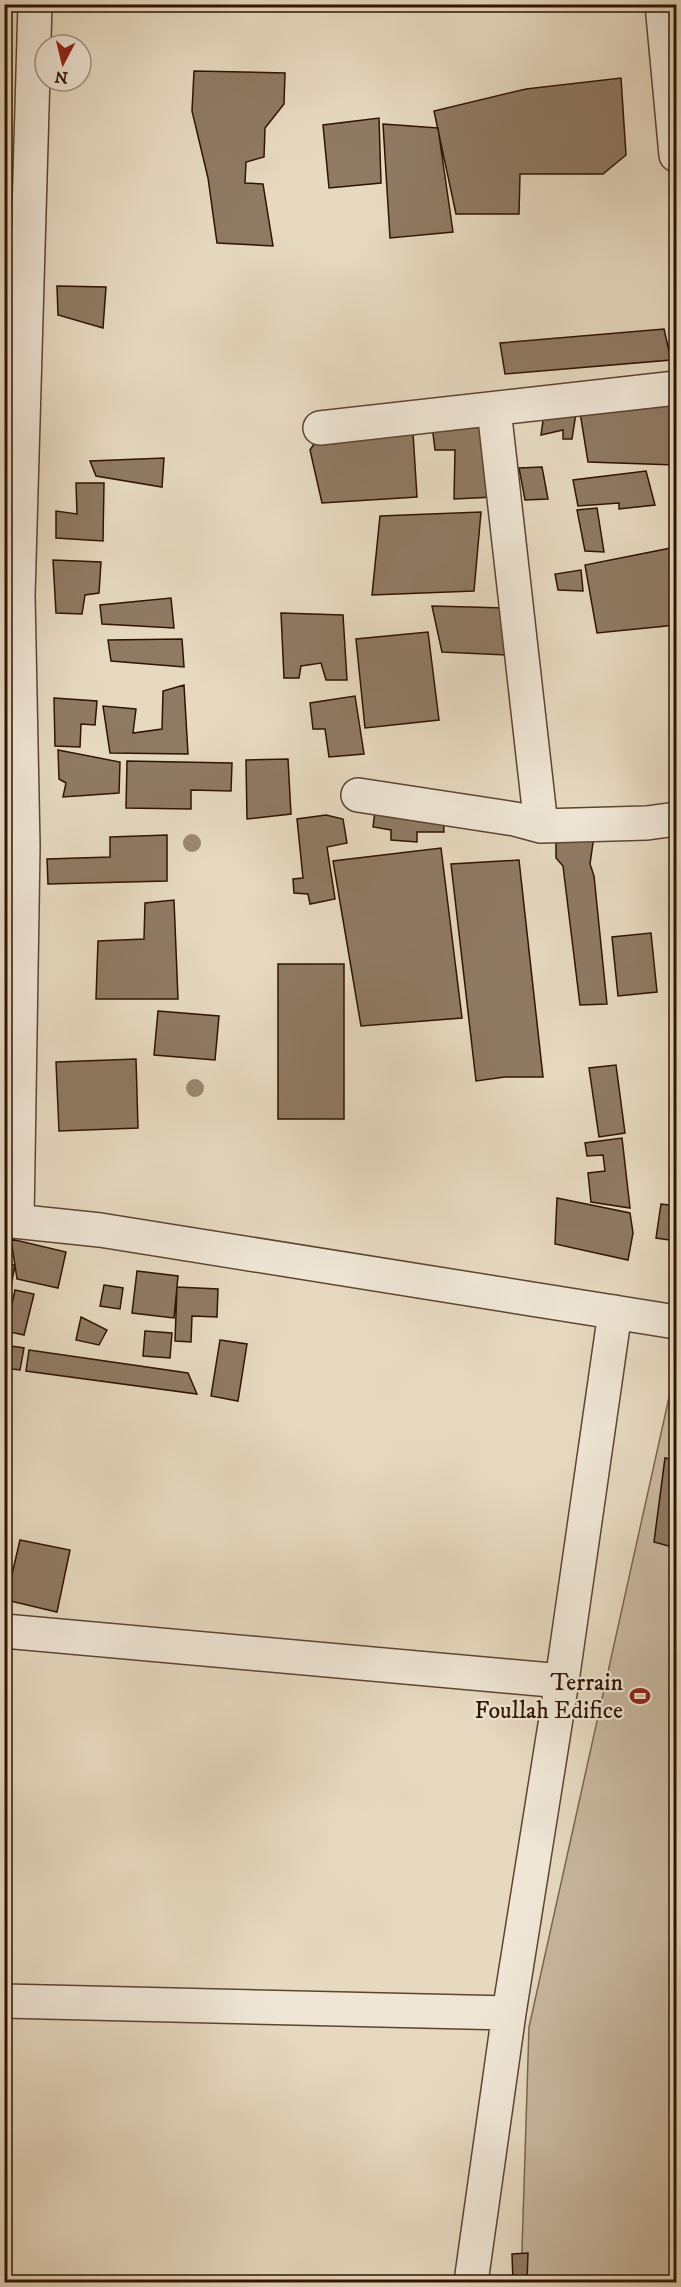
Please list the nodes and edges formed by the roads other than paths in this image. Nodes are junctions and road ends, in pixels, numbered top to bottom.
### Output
1 (35, 4) edge
2 (662, 4) edge
3 (676, 155) edge
4 (676, 388) edge
5 (494, 409) junction
6 (320, 428) dead end
7 (11, 595) edge
8 (358, 795) dead end
9 (676, 819) edge
10 (541, 826) junction
11 (11, 1220) edge
12 (615, 1312) junction
13 (676, 1322) edge
14 (4, 1631) edge
15 (562, 1682) junction
16 (4, 2001) edge
17 (509, 2013) junction
18 (471, 2283) edge

1 - 7 street
2 - 3 street
4 - 5 street
5 - 6 street
5 - 10 street
7 - 11 street
8 - 10 street
9 - 10 street
11 - 12 street
12 - 13 street
12 - 15 street
14 - 15 street
15 - 17 street
16 - 17 street
17 - 18 street

